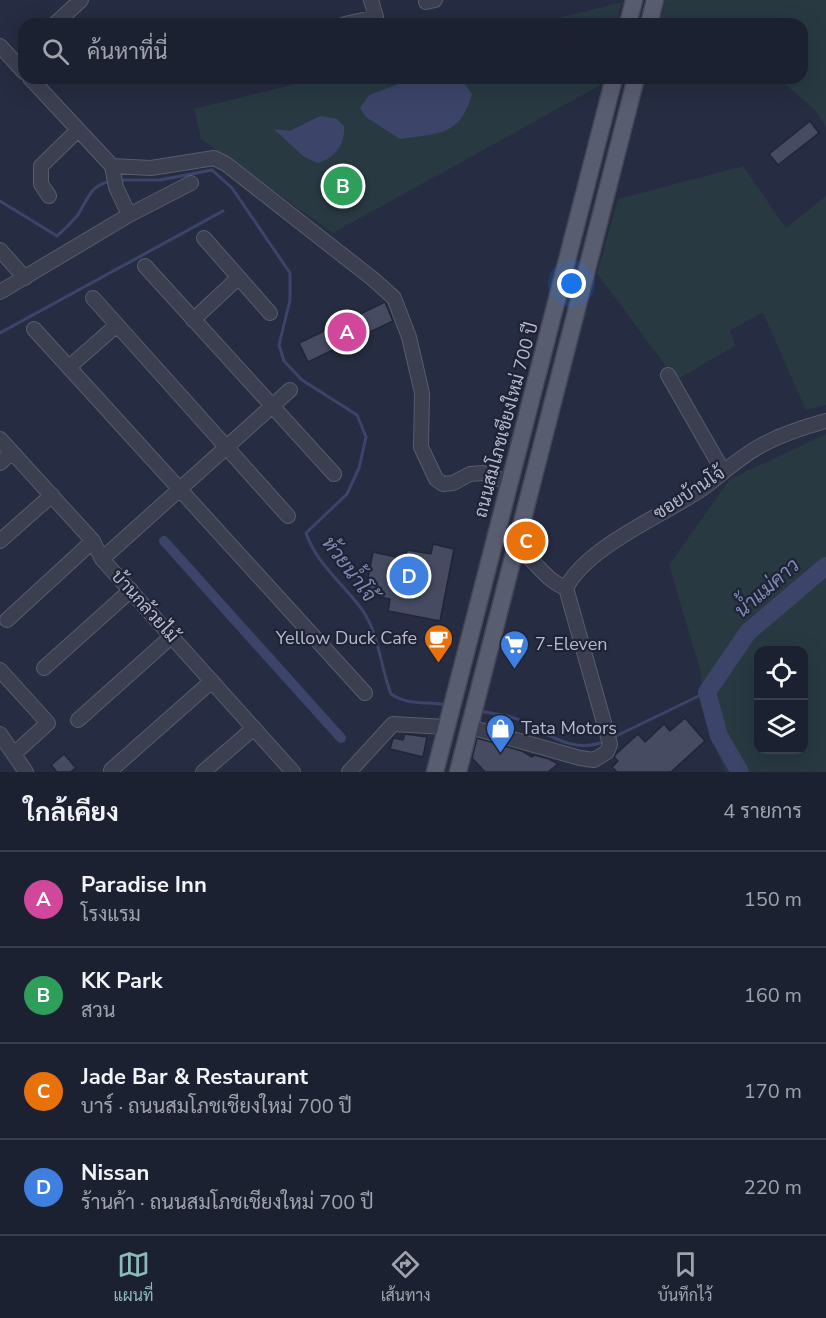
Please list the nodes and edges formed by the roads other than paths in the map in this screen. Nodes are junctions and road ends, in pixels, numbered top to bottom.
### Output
1 (81, 0) edge
2 (371, 0) edge
3 (634, 0) edge
4 (655, 0) edge
5 (62, 18) edge
6 (372, 18) edge
7 (630, 18) edge
8 (650, 18) edge
9 (0, 46) edge
10 (18, 60) edge
11 (36, 84) edge
12 (612, 84) edge
13 (634, 84) edge
14 (78, 130) junction
15 (114, 176) junction
16 (191, 183) dead end
17 (49, 196) dead end
18 (129, 215) junction
19 (204, 238) dead end
20 (0, 250) edge
21 (145, 266) dead end
22 (25, 278) junction
23 (238, 278) junction
24 (0, 292) edge
25 (93, 298) dead end
26 (270, 313) dead end
27 (193, 320) junction
28 (117, 325) junction
29 (34, 329) dead end
30 (69, 368) junction
31 (668, 375) dead end
32 (290, 390) dead end
33 (272, 406) junction
34 (826, 420) edge
35 (0, 439) edge
36 (227, 447) junction
37 (12, 452) junction
38 (0, 463) edge
39 (723, 471) junction
40 (334, 474) dead end
41 (510, 483) junction
42 (179, 490) junction
43 (52, 495) junction
44 (288, 516) dead end
45 (0, 541) edge
46 (93, 541) junction
47 (516, 548) junction
48 (102, 559) junction
49 (566, 588) junction
50 (132, 590) junction
51 (7, 620) dead end
52 (172, 636) junction
53 (44, 668) dead end
54 (0, 670) edge
55 (212, 681) junction
56 (365, 693) dead end
57 (78, 720) dead end
58 (448, 720) junction
59 (471, 723) junction
60 (254, 728) junction
61 (0, 734) edge
62 (14, 753) junction
63 (111, 770) dead end
64 (23, 771) edge
65 (204, 772) edge
66 (293, 772) edge
67 (349, 772) edge
68 (435, 772) edge
69 (458, 772) edge

1 - 5 street
2 - 6 street
3 - 7 main road
4 - 8 main road
9 - 10 street
11 - 14 street
12 - 41 main road, ถนนสมโภชเชียงใหม่ 700 ปี
13 - 47 main road
14 - 15 street
14 - 17 street
15 - 18 street
15 - 41 street
16 - 18 street
18 - 22 street
19 - 23 street
20 - 22 street
21 - 27 street
22 - 24 street
23 - 26 street
23 - 27 street
25 - 28 street
27 - 33 street
28 - 30 street
28 - 36 street
29 - 30 street
30 - 42 street
31 - 39 street
32 - 33 street
33 - 36 street
33 - 40 street
34 - 39 street, ซอยบ้านโจ้
35 - 37 street, บ้านกล้วยไม้
36 - 42 street
36 - 44 street
37 - 38 street
37 - 43 street, บ้านกล้วยไม้
39 - 49 street, ซอยบ้านโจ้
41 - 58 main road, ถนนสมโภชเชียงใหม่ 700 ปี
42 - 48 street
42 - 56 street
43 - 45 street
43 - 46 street, บ้านกล้วยไม้
46 - 48 street, บ้านกล้วยไม้
46 - 51 street
47 - 49 street
47 - 59 main road
48 - 50 street, บ้านกล้วยไม้
49 - 59 street
50 - 52 street, บ้านกล้วยไม้
50 - 53 street
52 - 55 street, บ้านกล้วยไม้
52 - 57 street
54 - 62 street
55 - 60 street, บ้านกล้วยไม้
55 - 63 street
58 - 67 street
58 - 68 main road, ถนนสมโภชเชียงใหม่ 700 ปี
59 - 69 main road
60 - 65 street
60 - 66 street, บ้านกล้วยไม้
61 - 62 street
62 - 64 street

